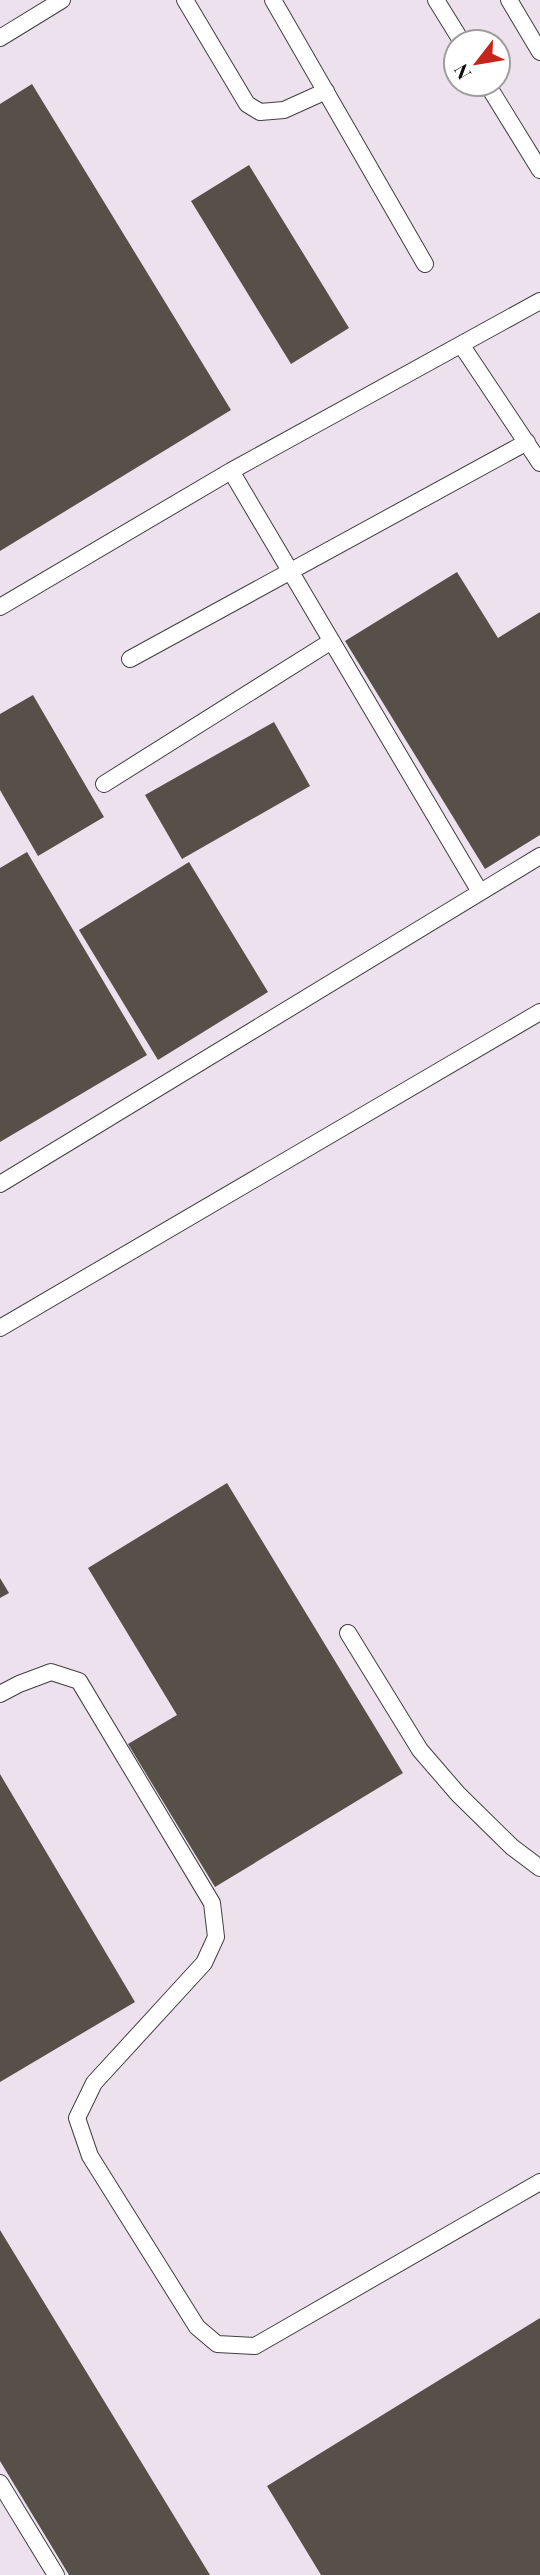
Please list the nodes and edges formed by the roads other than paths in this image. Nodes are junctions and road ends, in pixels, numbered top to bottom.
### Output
1 (62, 0) edge
2 (186, 0) edge
3 (273, 0) edge
4 (436, 0) edge
5 (509, 0) edge
6 (453, 28) edge
7 (0, 38) edge
8 (540, 52) edge
9 (326, 91) junction
10 (496, 98) edge
11 (540, 170) edge
12 (425, 264) dead end
13 (540, 302) edge
14 (462, 346) junction
15 (527, 442) junction
16 (540, 463) edge
17 (231, 471) junction
18 (290, 572) junction
19 (0, 607) edge
20 (330, 642) junction
21 (130, 659) dead end
22 (104, 784) dead end
23 (540, 856) edge
24 (480, 892) junction
25 (540, 1012) edge
26 (0, 1184) edge
27 (0, 1328) edge
28 (348, 1633) dead end
29 (0, 1694) edge
30 (540, 1868) edge
31 (540, 2182) edge
32 (0, 2483) edge
33 (56, 2575) edge

1 - 7 lane
2 - 9 lane
3 - 9 lane
4 - 6 lane
5 - 8 lane
9 - 12 lane
10 - 11 lane
13 - 14 lane
14 - 15 lane
14 - 17 lane
15 - 16 lane
15 - 18 lane
17 - 18 lane
17 - 19 lane
18 - 20 lane
18 - 21 lane
20 - 22 lane
20 - 24 lane
23 - 24 lane
24 - 26 lane
25 - 27 lane
28 - 30 lane
29 - 31 lane
32 - 33 lane

